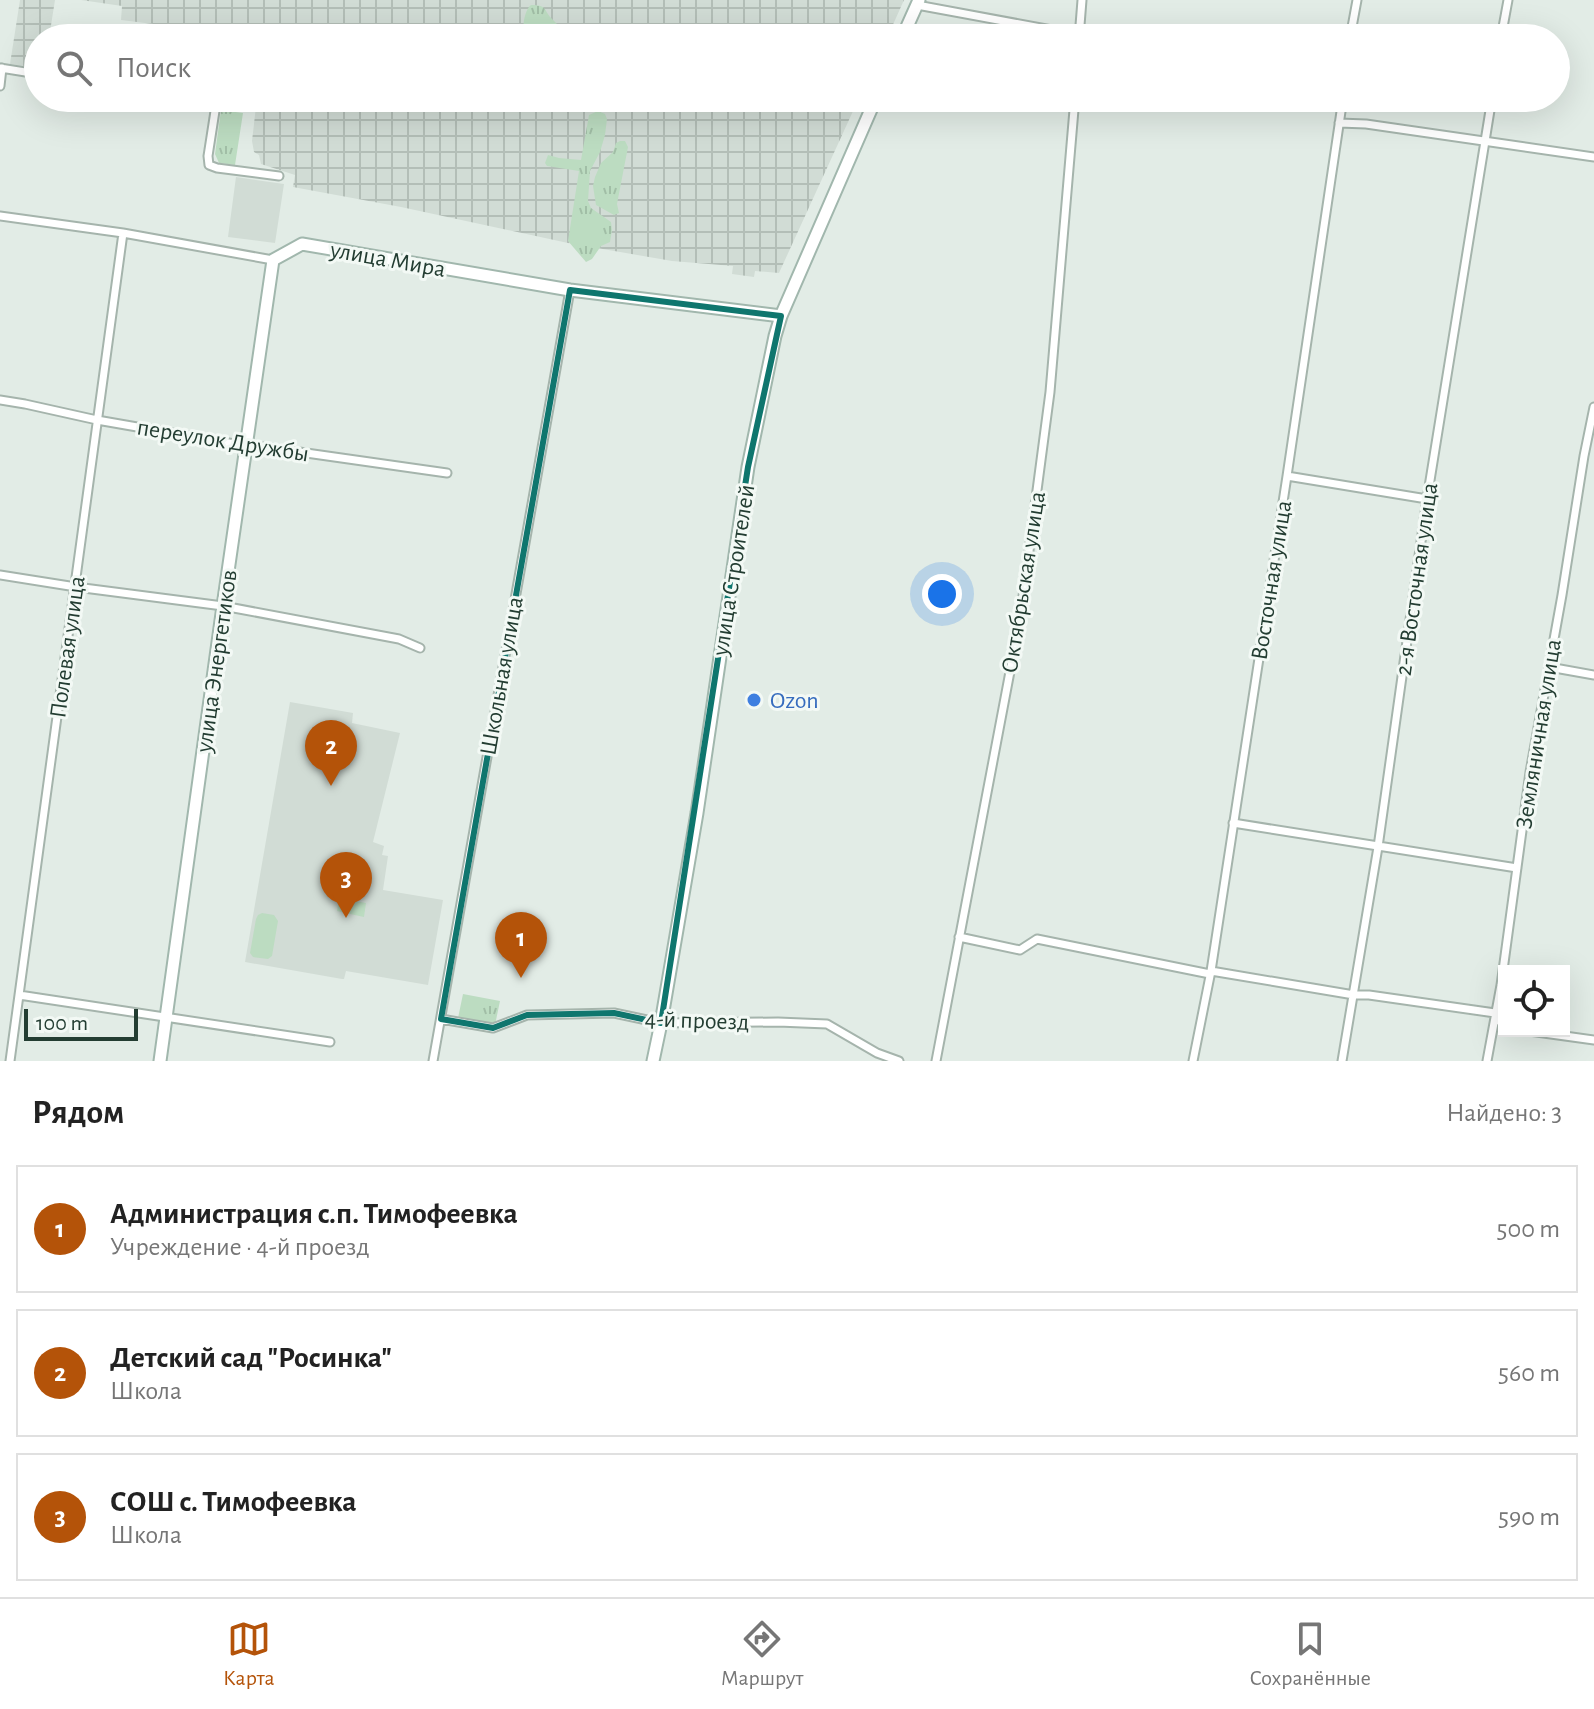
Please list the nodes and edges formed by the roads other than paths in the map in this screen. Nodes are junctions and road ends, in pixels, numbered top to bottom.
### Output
1 (1082, 0) edge
2 (1357, 0) edge
3 (1508, 0) edge
4 (918, 3) edge
5 (908, 24) edge
6 (1017, 24) edge
7 (1080, 24) edge
8 (1353, 24) edge
9 (1504, 24) edge
10 (1, 68) edge
11 (24, 72) edge
12 (0, 86) edge
13 (215, 112) edge
14 (870, 112) edge
15 (1074, 112) edge
16 (1341, 112) edge
17 (1490, 112) edge
18 (1339, 123) junction
19 (1485, 142) junction
20 (1594, 157) edge
21 (279, 176) dead end
22 (0, 216) edge
23 (123, 233) junction
24 (273, 260) junction
25 (570, 290) junction
26 (781, 316) junction
27 (0, 400) edge
28 (1594, 407) edge
29 (97, 420) junction
30 (246, 446) junction
31 (447, 473) dead end
32 (1287, 476) junction
33 (1427, 499) junction
34 (0, 575) edge
35 (76, 587) junction
36 (223, 606) junction
37 (420, 648) dead end
38 (1549, 667) junction
39 (1594, 675) edge
40 (1233, 823) junction
41 (1378, 847) junction
42 (1517, 868) junction
43 (959, 937) junction
44 (1210, 972) junction
45 (19, 995) junction
46 (1354, 995) junction
47 (1495, 1013) junction
48 (167, 1017) junction
49 (1498, 1018) edge
50 (441, 1019) junction
51 (661, 1023) junction
52 (1570, 1037) edge
53 (1594, 1040) edge
54 (330, 1042) dead end
55 (10, 1061) edge
56 (160, 1061) edge
57 (433, 1061) edge
58 (653, 1061) edge
59 (899, 1061) edge
60 (936, 1061) edge
61 (1193, 1061) edge
62 (1342, 1061) edge
63 (1487, 1061) edge

1 - 7 street
2 - 8 street
3 - 9 street
4 - 5 street
4 - 6 street
10 - 11 street
10 - 12 street
13 - 21 street
14 - 26 street, улица Строителей
15 - 43 street, Октябрьская улица
16 - 18 street, Восточная улица
17 - 19 street, 2-я Восточная улица
18 - 19 street
18 - 32 street, Восточная улица
19 - 20 street
19 - 33 street, 2-я Восточная улица
22 - 23 street
23 - 24 street
23 - 29 street, Полевая улица
24 - 25 street, улица Мира
24 - 30 street, улица Энергетиков
25 - 26 street, улица Мира
25 - 50 street, Школьная улица
26 - 51 street, улица Строителей
27 - 29 street, переулок Дружбы
28 - 38 street, Земляничная улица
29 - 30 street, переулок Дружбы
29 - 35 street, Полевая улица
30 - 31 street, переулок Дружбы
30 - 36 street, улица Энергетиков
32 - 33 street
32 - 40 street, Восточная улица
33 - 41 street, 2-я Восточная улица
34 - 35 street
35 - 36 street
35 - 45 street, Полевая улица
36 - 37 street
36 - 48 street, улица Энергетиков
38 - 39 street
38 - 42 street, Земляничная улица
40 - 41 street
40 - 44 street, Восточная улица
41 - 42 street
41 - 46 street, 2-я Восточная улица
42 - 47 street, Земляничная улица
43 - 44 street
43 - 60 street, Октябрьская улица
44 - 46 street
44 - 61 street, Восточная улица
45 - 48 street
45 - 55 street, Полевая улица
46 - 47 street
46 - 62 street, 2-я Восточная улица
47 - 49 street
47 - 63 street, Земляничная улица
48 - 54 street
48 - 56 street, улица Энергетиков
50 - 51 street, 4-й проезд
50 - 57 street, Школьная улица
51 - 58 street, улица Строителей
51 - 59 street, 4-й проезд
52 - 53 street

